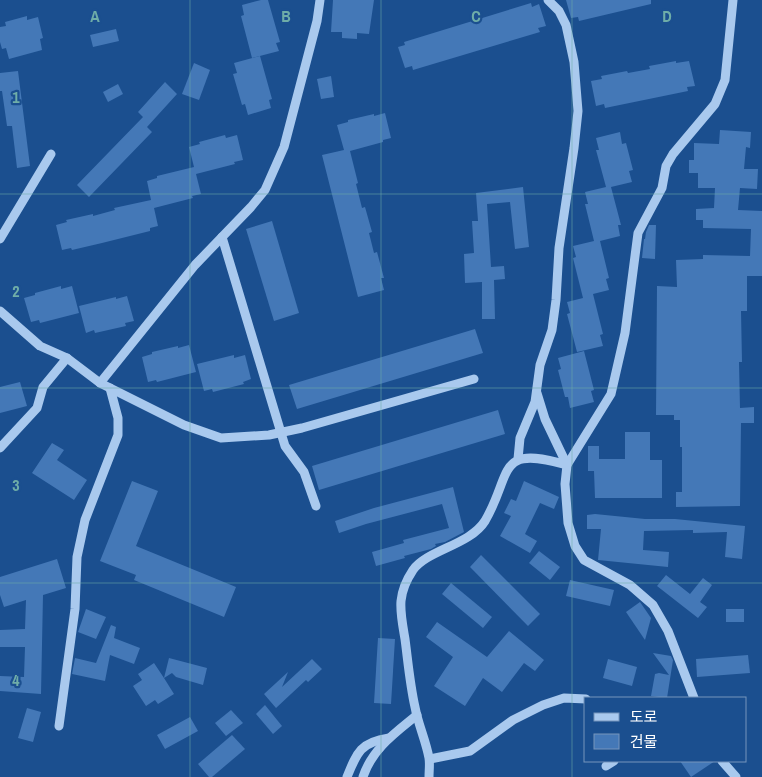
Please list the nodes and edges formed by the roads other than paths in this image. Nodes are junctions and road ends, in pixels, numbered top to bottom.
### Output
1 (320, 0) edge
2 (548, 0) edge
3 (734, 0) edge
4 (51, 154) dead end
5 (222, 237) junction
6 (0, 239) edge
7 (0, 311) edge
8 (67, 358) junction
9 (474, 379) dead end
10 (100, 383) junction
11 (110, 388) junction
12 (536, 390) junction
13 (280, 433) junction
14 (0, 448) edge
15 (518, 459) junction
16 (567, 465) junction
17 (316, 506) dead end
18 (690, 689) junction
19 (685, 697) edge
20 (694, 697) edge
21 (584, 699) edge
22 (417, 715) junction
23 (60, 726) dead end
24 (389, 738) junction
25 (430, 759) junction
26 (612, 762) edge
27 (723, 762) edge
28 (606, 766) dead end
29 (347, 777) edge
30 (363, 777) edge
31 (429, 777) edge
32 (736, 777) edge

1 - 5 street
2 - 12 street
3 - 16 street
4 - 6 street
5 - 10 street
5 - 13 street
7 - 8 street
8 - 10 street
8 - 14 street
9 - 13 street
10 - 11 street
11 - 13 street
11 - 23 street
12 - 15 street
12 - 16 street
13 - 17 street
15 - 16 street
15 - 22 street
16 - 18 street
18 - 19 street
18 - 20 street
21 - 25 street
22 - 24 street
22 - 25 street
24 - 29 street
24 - 30 street
25 - 31 street
26 - 28 street
27 - 32 street

